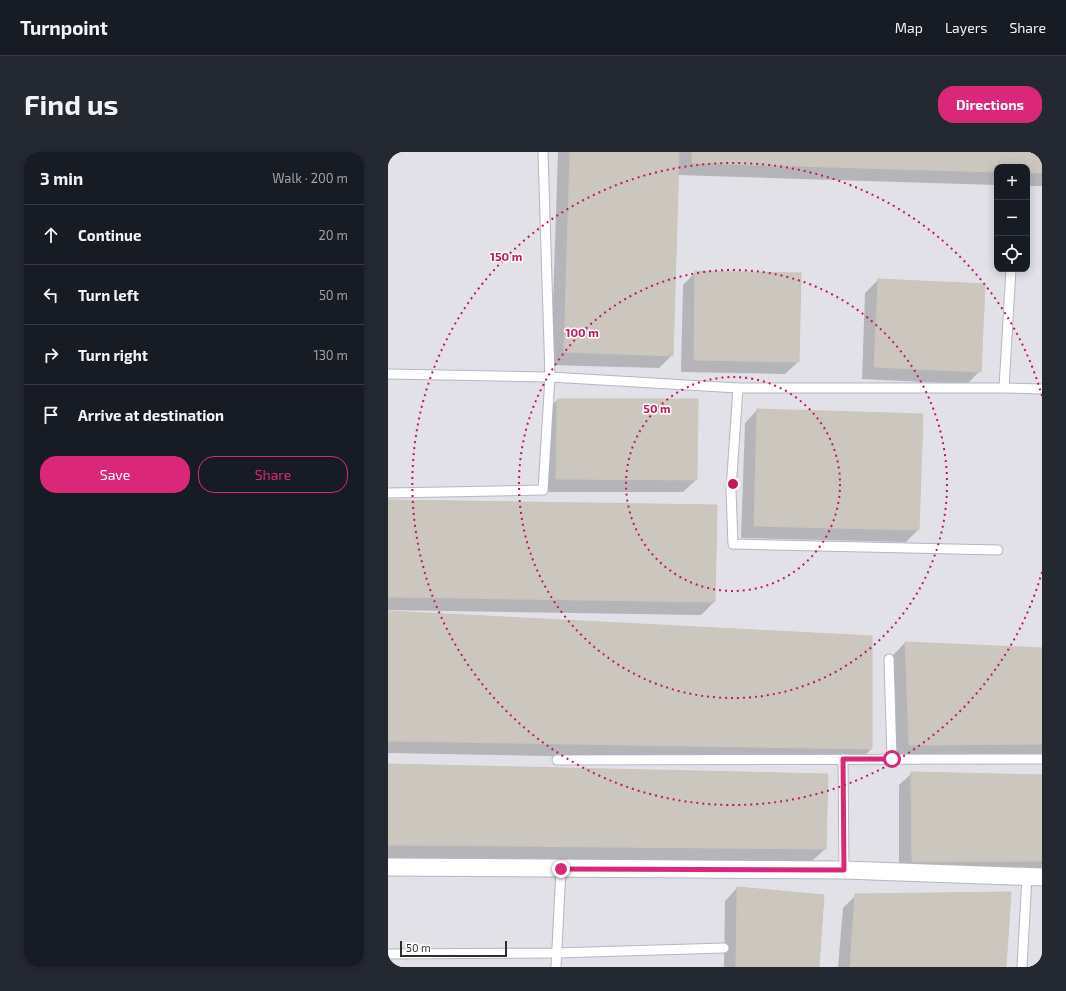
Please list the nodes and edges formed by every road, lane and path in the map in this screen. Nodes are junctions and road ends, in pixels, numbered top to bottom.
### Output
1 (542, 152) edge
2 (1011, 272) edge
3 (388, 374) edge
4 (550, 377) junction
5 (738, 388) junction
6 (1004, 388) junction
7 (1042, 389) edge
8 (388, 493) edge
9 (998, 550) dead end
10 (889, 659) dead end
11 (1042, 758) edge
12 (843, 759) junction
13 (892, 759) junction
14 (556, 760) dead end
15 (388, 867) edge
16 (561, 869) junction
17 (844, 870) junction
18 (1035, 877) edge
19 (724, 948) dead end
20 (556, 953) junction
21 (388, 954) edge
22 (556, 967) edge
23 (1022, 967) edge

1 - 4 lane
2 - 6 lane
3 - 4 lane
4 - 5 lane
4 - 8 lane
5 - 6 lane
5 - 9 lane
6 - 7 lane
10 - 13 lane
11 - 13 lane
12 - 13 lane
12 - 14 lane
12 - 17 lane
15 - 16 street
16 - 17 street
16 - 20 lane
17 - 18 street
18 - 23 lane
19 - 20 lane
20 - 21 lane
20 - 22 lane

